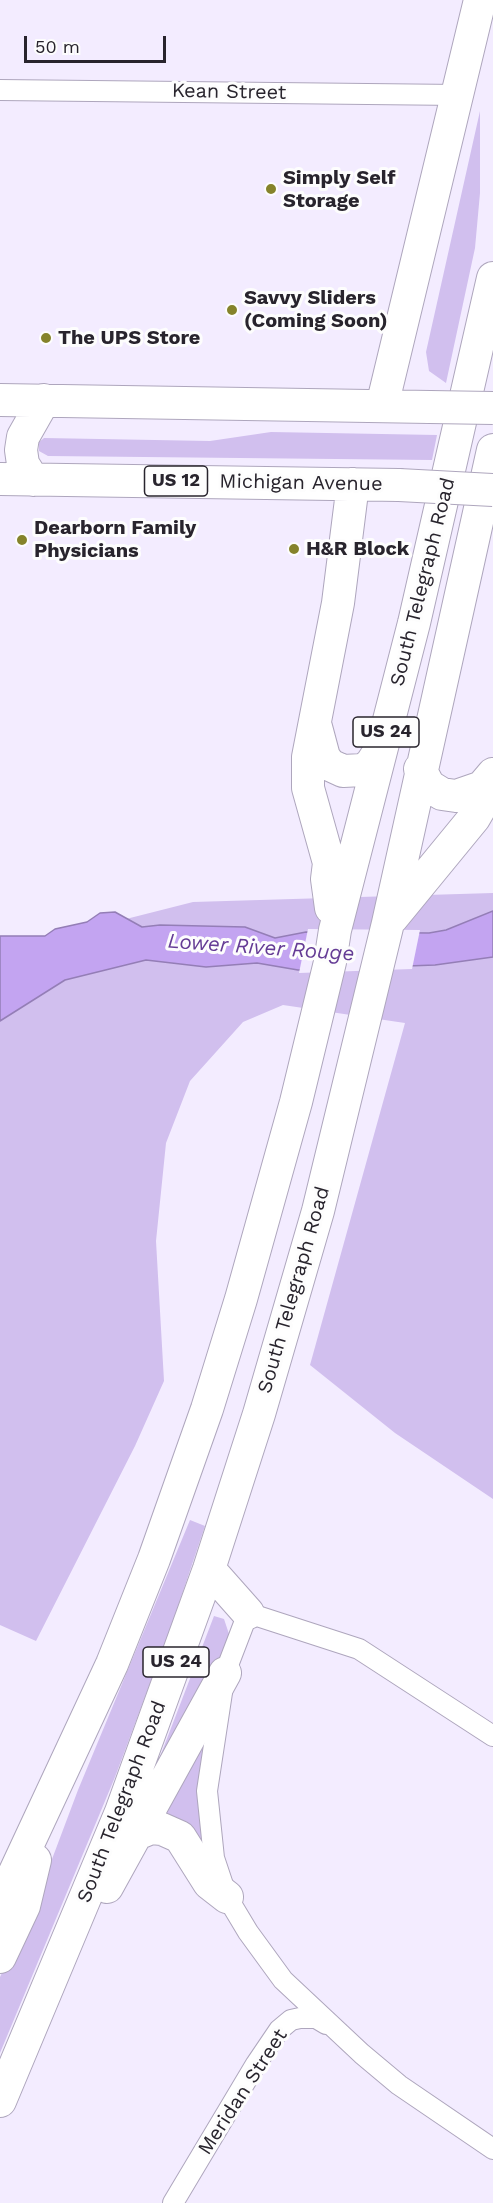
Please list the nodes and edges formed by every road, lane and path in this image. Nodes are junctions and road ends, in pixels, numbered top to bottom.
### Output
1 (482, 6) edge
2 (0, 90) edge
3 (459, 95) junction
4 (493, 278) edge
5 (0, 400) edge
6 (44, 400) junction
7 (382, 406) junction
8 (493, 408) edge
9 (493, 450) edge
10 (0, 479) edge
11 (33, 480) junction
12 (353, 484) junction
13 (493, 490) edge
14 (316, 723) junction
15 (382, 747) junction
16 (420, 769) junction
17 (493, 777) edge
18 (388, 923) junction
19 (335, 930) junction
20 (209, 1569) junction
21 (248, 1613) junction
22 (225, 1673) junction
23 (493, 1736) edge
24 (46, 1806) junction
25 (139, 1833) junction
26 (227, 1897) junction
27 (0, 1904) edge
28 (74, 1923) junction
29 (0, 1957) edge
30 (332, 2026) junction
31 (0, 2101) edge
32 (493, 2149) edge
33 (173, 2203) edge

1 - 3 main road
2 - 3 street, Kean Street
3 - 7 main road
4 - 15 main road, South Telegraph Road / US 24
5 - 6 main road
6 - 7 main road
6 - 11 main road
7 - 8 main road, bridge
9 - 16 main road, South Telegraph Road / US 24
10 - 11 main road, Michigan Avenue / US 12
11 - 12 main road, Michigan Avenue / US 12
12 - 13 main road, Michigan Avenue / US 12, bridge
12 - 14 main road
14 - 15 main road
14 - 19 main road
15 - 19 main road, South Telegraph Road / US 24
16 - 17 main road
16 - 18 main road, South Telegraph Road / US 24
17 - 18 main road
18 - 20 main road, South Telegraph Road / US 24
19 - 24 main road, South Telegraph Road / US 24
20 - 21 main road
20 - 28 main road, South Telegraph Road / US 24
21 - 22 street
21 - 23 street
22 - 25 main road
22 - 26 street
24 - 27 main road, South Telegraph Road / US 24
24 - 29 main road
25 - 26 main road
25 - 28 main road
26 - 30 street
28 - 31 main road, South Telegraph Road / US 24
30 - 32 street
30 - 33 street, Meridan Street

